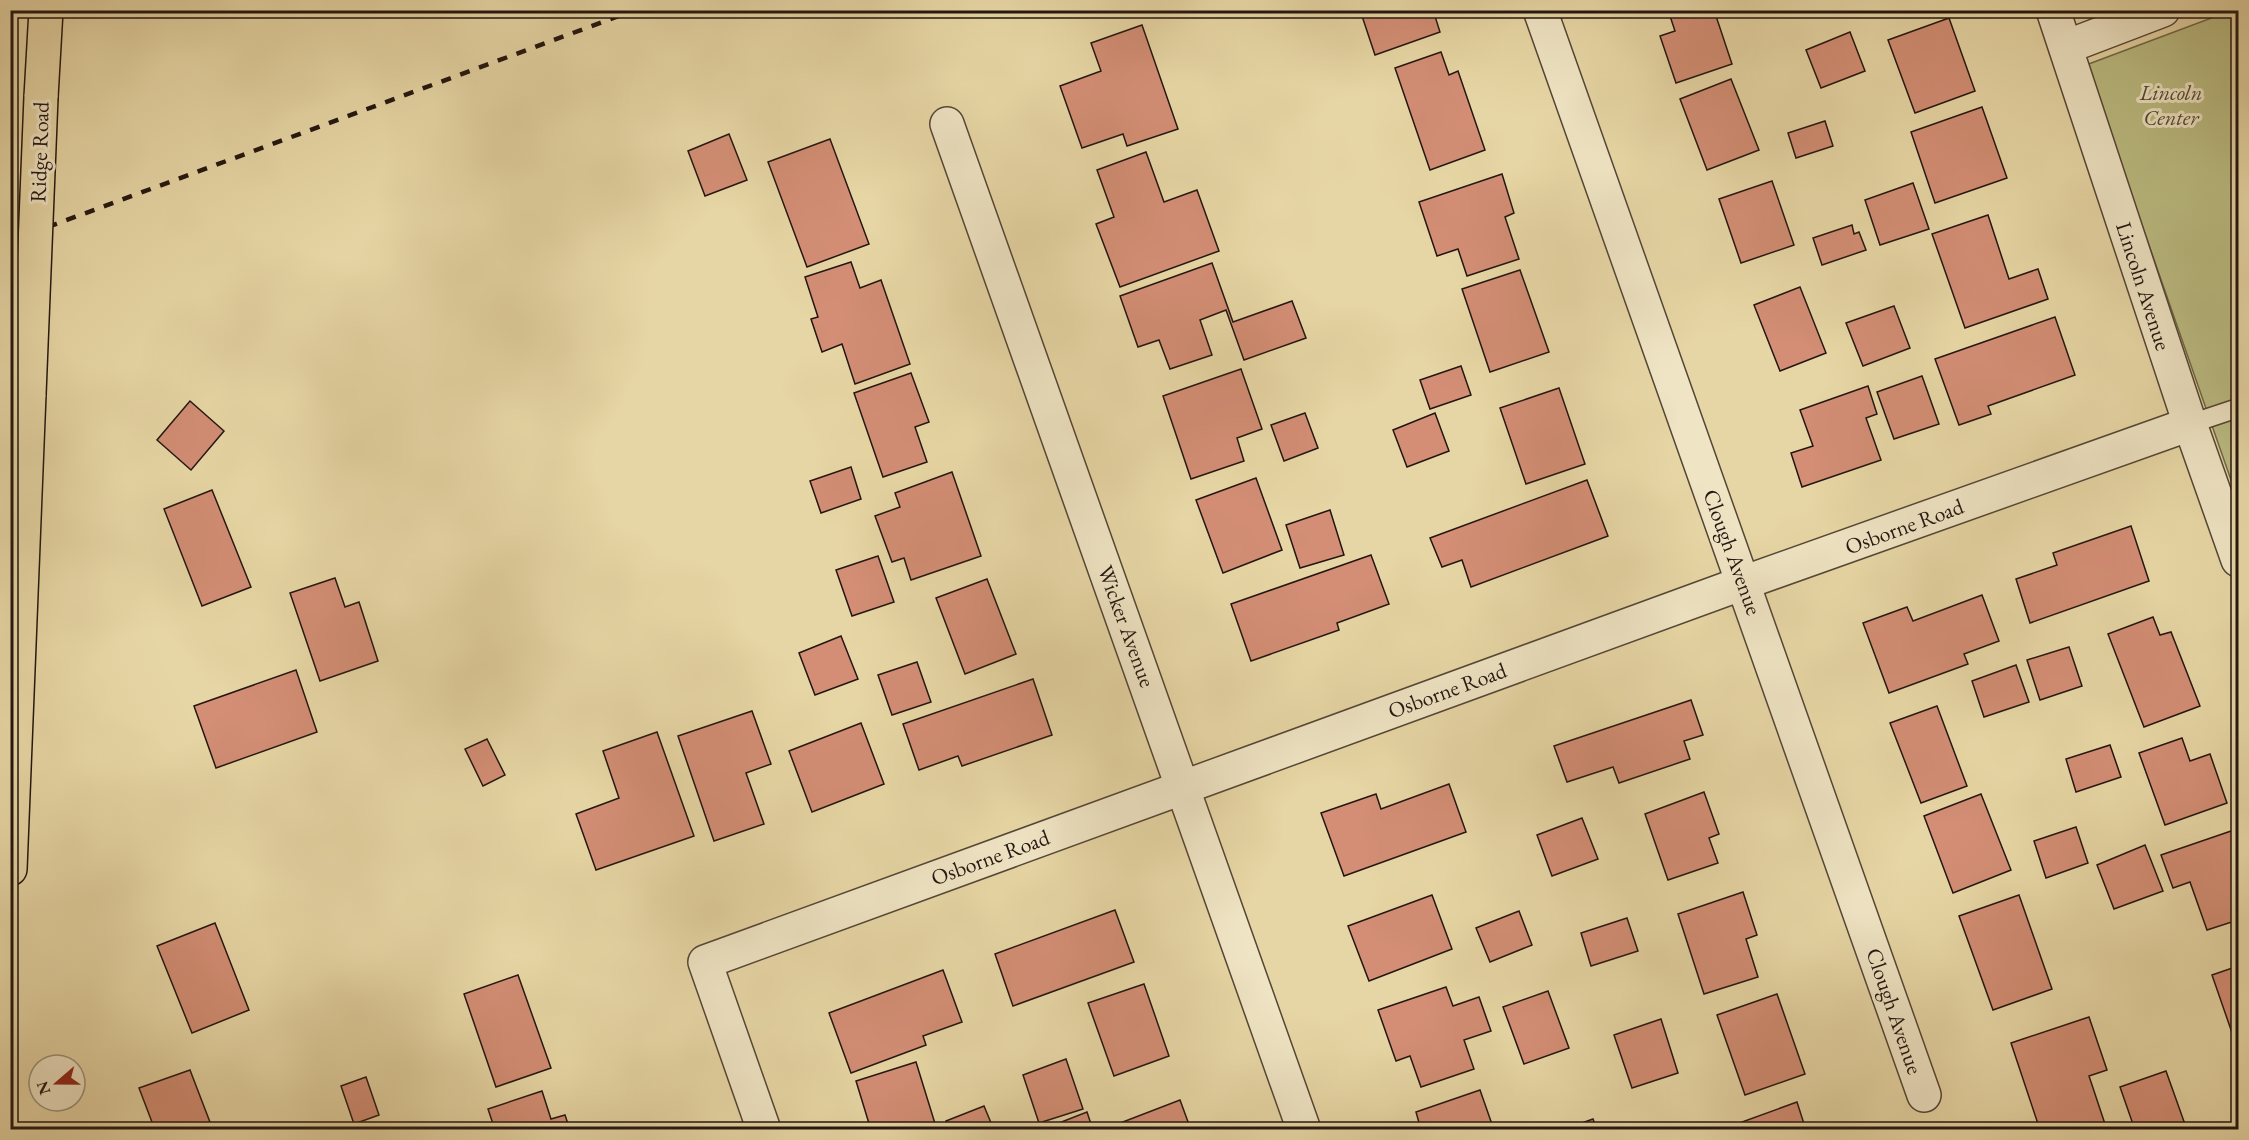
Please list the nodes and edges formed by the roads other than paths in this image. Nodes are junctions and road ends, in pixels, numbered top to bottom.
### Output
1 (45, 10) edge
2 (1540, 10) edge
3 (2053, 10) edge
4 (2163, 10) edge
5 (2066, 47) junction
6 (948, 124) dead end
7 (2238, 408) edge
8 (2190, 424) junction
9 (2238, 560) edge
10 (1743, 583) junction
11 (1184, 786) junction
12 (10, 868) edge
13 (1924, 1095) dead end
14 (764, 1130) edge
15 (1304, 1130) edge

1 - 12 main road, Ridge Road, bridge
2 - 10 street, Clough Avenue
3 - 5 street, Lincoln Avenue
4 - 5 street
5 - 8 street, Lincoln Avenue
6 - 11 street, Wicker Avenue
7 - 8 lane
8 - 9 street, Lincoln Avenue
8 - 10 street, Osborne Road
10 - 11 street, Osborne Road
10 - 13 street, Clough Avenue
11 - 14 street, Osborne Road
11 - 15 street, Wicker Avenue

